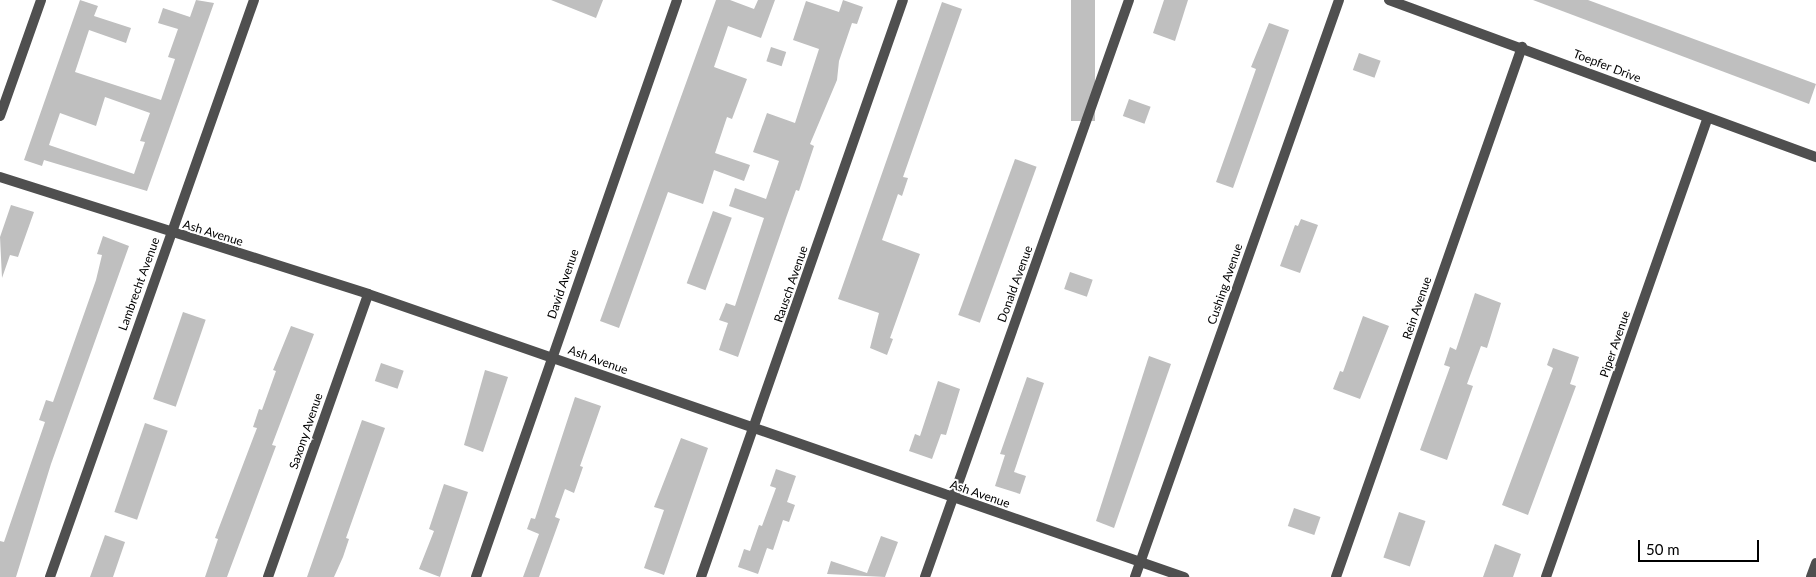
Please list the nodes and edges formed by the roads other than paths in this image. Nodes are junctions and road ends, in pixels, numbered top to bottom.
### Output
1 (41, 0) edge
2 (254, 0) edge
3 (677, 0) edge
4 (904, 0) edge
5 (1129, 0) edge
6 (1339, 0) edge
7 (1389, 0) edge
8 (1522, 47) junction
9 (0, 116) edge
10 (1708, 118) junction
11 (1816, 157) edge
12 (0, 177) edge
13 (172, 233) junction
14 (368, 294) junction
15 (553, 357) junction
16 (753, 429) junction
17 (953, 498) junction
18 (1140, 562) junction
19 (1816, 563) edge
20 (50, 577) edge
21 (268, 577) edge
22 (476, 577) edge
23 (701, 577) edge
24 (925, 577) edge
25 (1135, 577) edge
26 (1184, 577) edge
27 (1336, 577) edge
28 (1546, 577) edge
29 (1811, 577) edge

1 - 9 street
2 - 13 street, Lambrecht Avenue
3 - 15 street, David Avenue
4 - 16 street, Rausch Avenue
5 - 17 street, Donald Avenue
6 - 18 street, Cushing Avenue
7 - 8 street, Toepfer Drive
8 - 10 street, Toepfer Drive
8 - 27 street, Rein Avenue
10 - 11 street, Toepfer Drive
10 - 28 street, Piper Avenue
12 - 13 street, Ash Avenue
13 - 14 street, Ash Avenue
13 - 20 street, Lambrecht Avenue
14 - 15 street, Ash Avenue
14 - 21 street, Saxony Avenue
15 - 16 street, Ash Avenue
15 - 22 street, David Avenue
16 - 17 street, Ash Avenue
16 - 23 street, Rausch Avenue
17 - 18 street, Ash Avenue
17 - 24 street, Donald Avenue
18 - 25 street, Cushing Avenue
18 - 26 street, Ash Avenue
19 - 29 street

